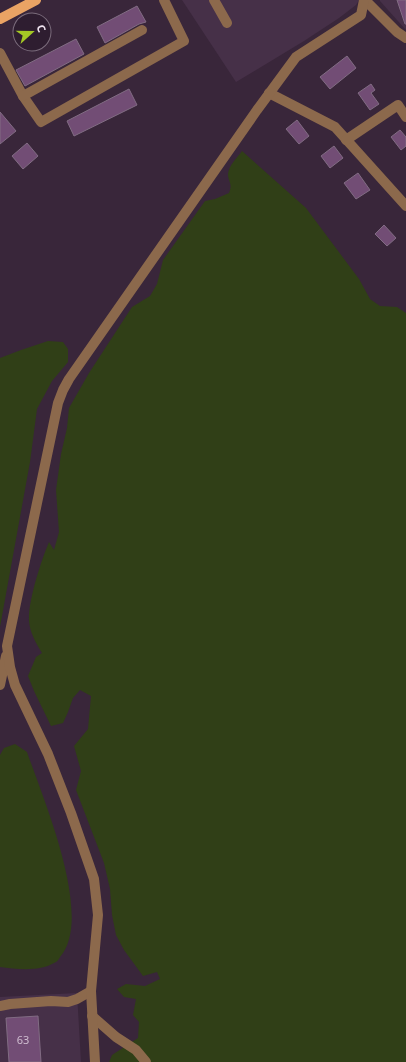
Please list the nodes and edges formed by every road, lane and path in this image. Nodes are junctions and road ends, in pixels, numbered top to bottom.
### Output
1 (36, 0) edge
2 (164, 0) edge
3 (214, 0) edge
4 (364, 0) edge
5 (0, 19) edge
6 (227, 22) dead end
7 (142, 30) dead end
8 (406, 38) edge
9 (0, 53) edge
10 (269, 93) junction
11 (23, 96) junction
12 (406, 117) edge
13 (346, 140) junction
14 (406, 206) edge
15 (7, 646) junction
16 (0, 685) edge
17 (91, 991) junction
18 (0, 1006) edge
19 (92, 1016) junction
20 (95, 1062) edge
21 (146, 1062) edge

1 - 5 main road
2 - 11 street
3 - 6 street
4 - 8 street
4 - 10 street
7 - 11 street
9 - 11 street
10 - 13 street
10 - 15 street
12 - 13 street
13 - 14 street
15 - 16 street
15 - 17 street
17 - 18 street
17 - 19 street
19 - 20 street
19 - 21 street

